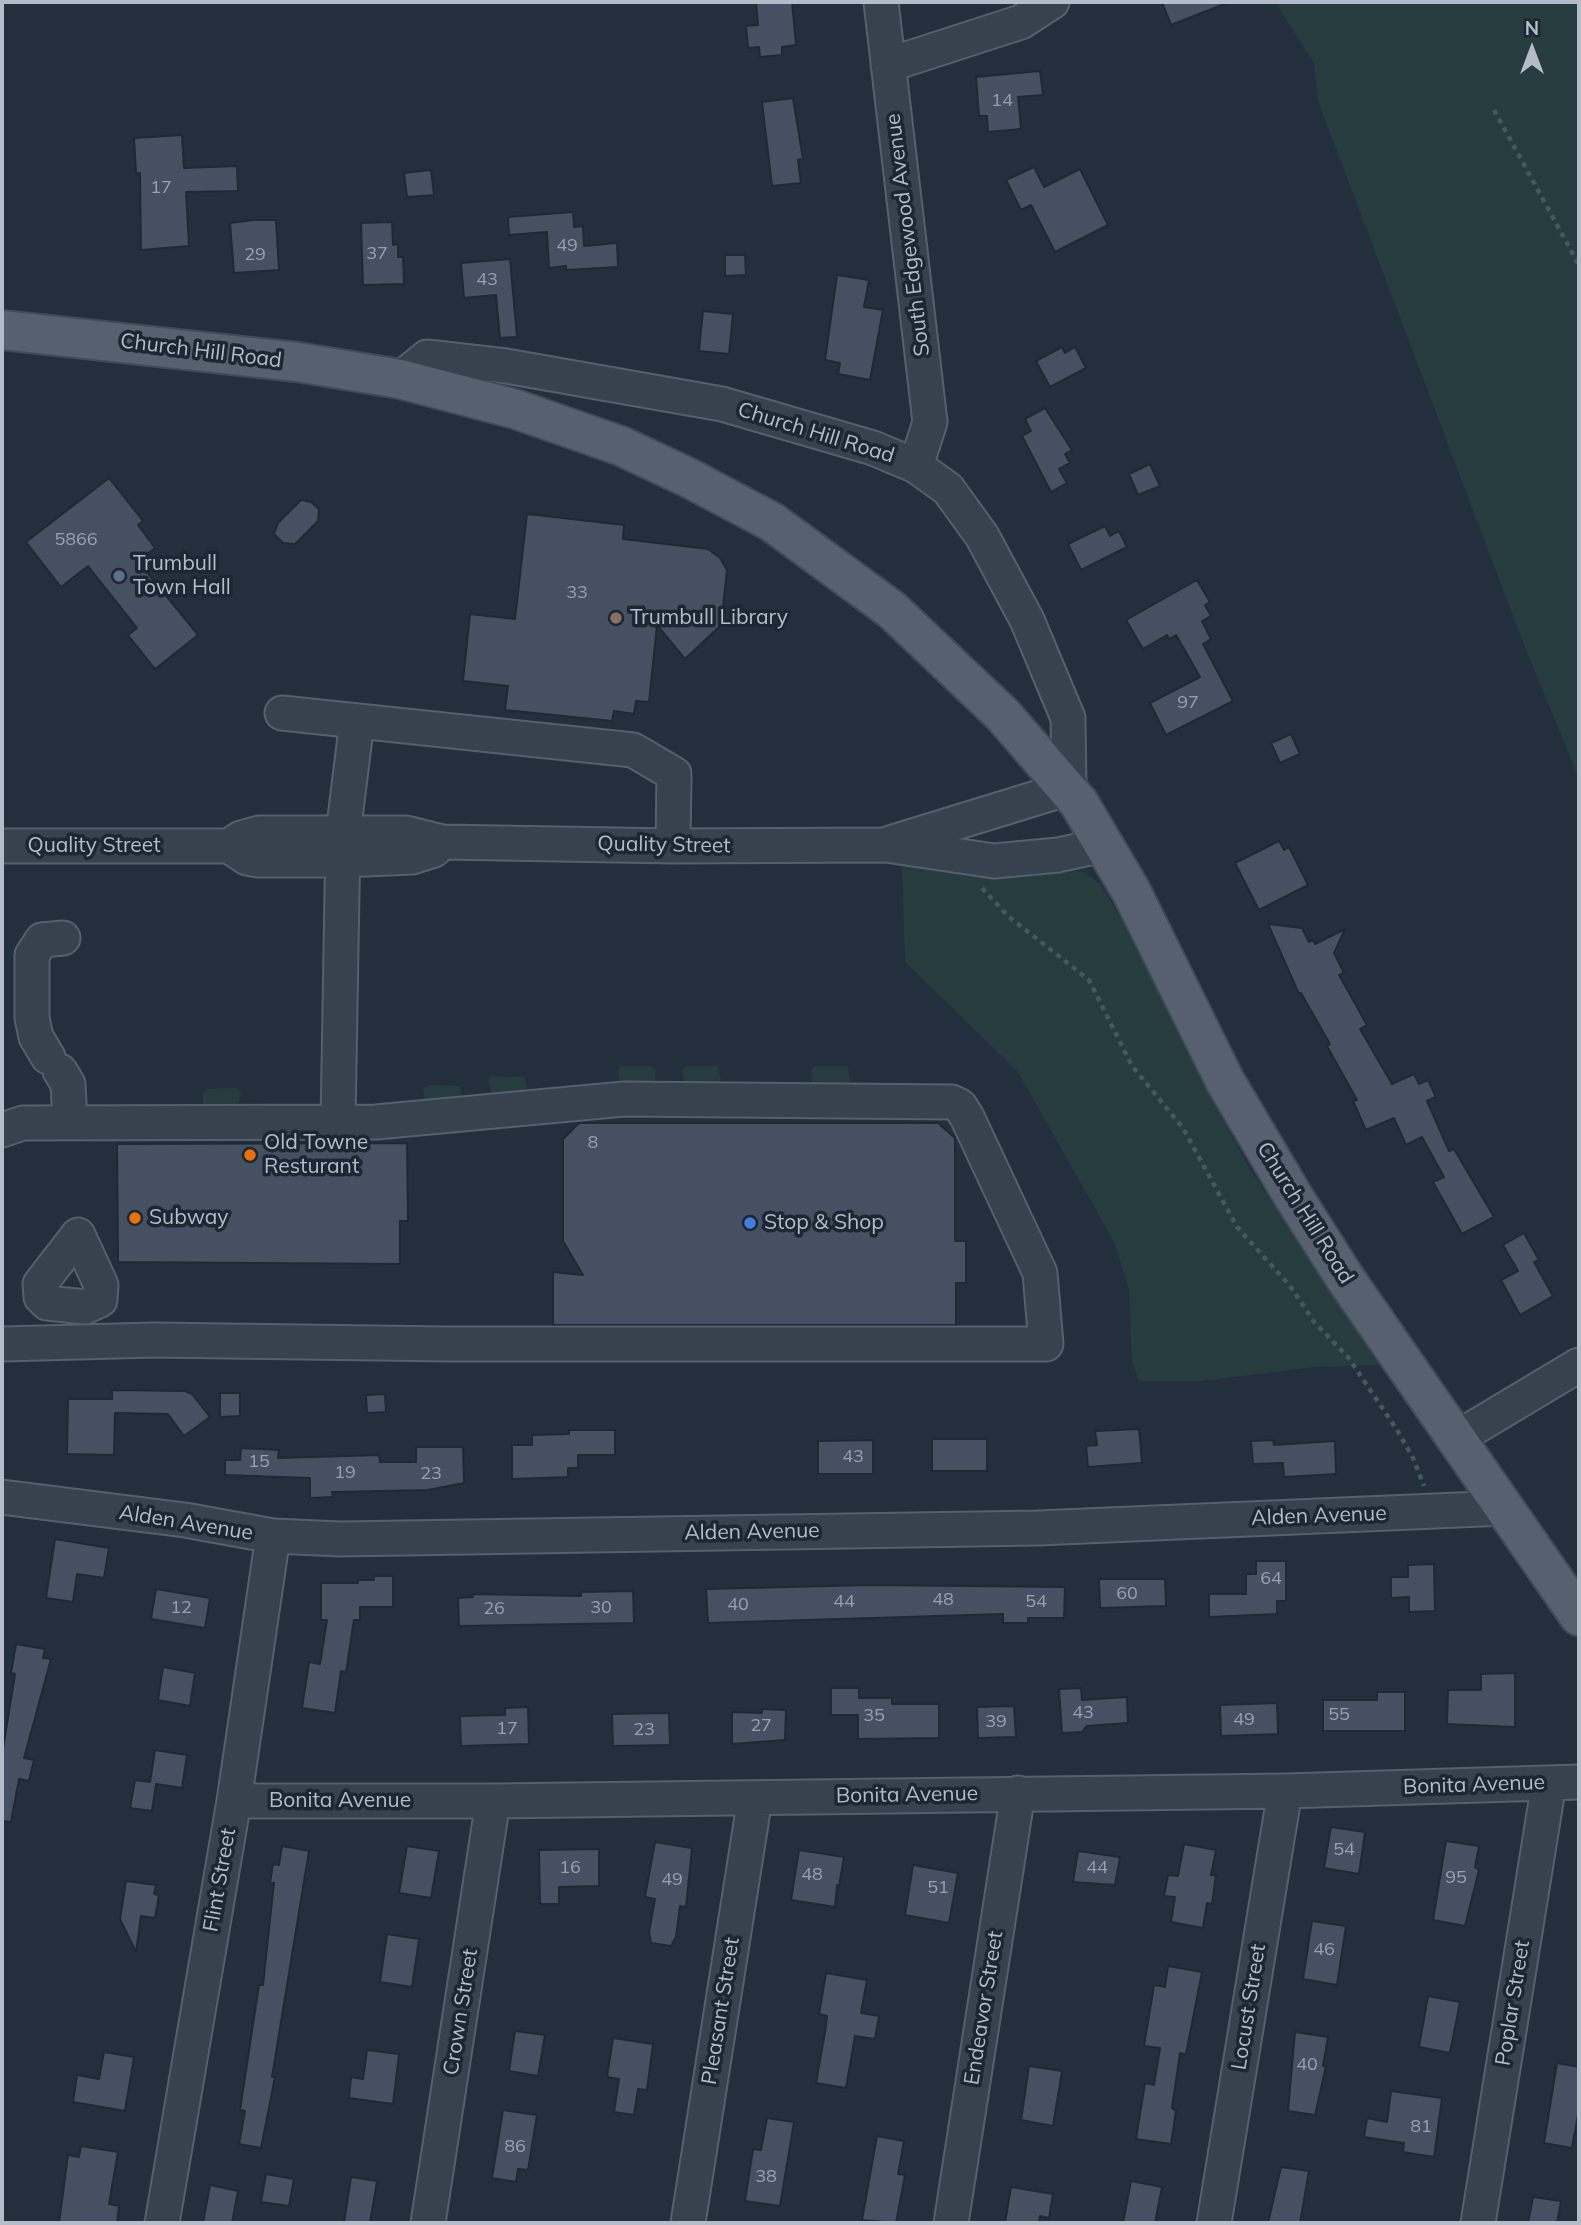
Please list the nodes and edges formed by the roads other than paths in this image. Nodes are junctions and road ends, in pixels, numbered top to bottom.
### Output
1 (881, 2) edge
2 (1052, 2) edge
3 (888, 65) junction
4 (2, 330) edge
5 (400, 379) junction
6 (915, 466) junction
7 (282, 713) dead end
8 (357, 720) junction
9 (1069, 788) junction
10 (886, 845) junction
11 (1104, 845) junction
12 (2, 846) edge
13 (673, 846) junction
14 (343, 847) junction
15 (63, 938) dead end
16 (9, 1123) edge
17 (70, 1123) junction
18 (338, 1123) junction
19 (2, 1344) edge
20 (1579, 1366) edge
21 (1457, 1438) junction
22 (2, 1497) edge
23 (1505, 1508) junction
24 (273, 1536) junction
25 (1579, 1616) edge
26 (1564, 1782) edge
27 (1285, 1791) junction
28 (1018, 1793) junction
29 (755, 1798) junction
30 (234, 1801) junction
31 (493, 1801) junction
32 (162, 2223) edge
33 (428, 2223) edge
34 (688, 2223) edge
35 (951, 2223) edge
36 (1214, 2223) edge
37 (1478, 2223) edge

1 - 3 street, South Edgewood Avenue
2 - 3 street
3 - 6 street, South Edgewood Avenue
4 - 5 main road, Church Hill Road
5 - 6 street, Church Hill Road
5 - 9 main road, Church Hill Road
6 - 9 street, Church Hill Road
7 - 8 street
8 - 13 street
8 - 14 street
9 - 10 street, Quality Street
9 - 11 main road, Church Hill Road
10 - 11 street, Quality Street
10 - 13 street, Quality Street
11 - 21 main road, Church Hill Road
12 - 14 street, Quality Street
13 - 14 street, Quality Street
14 - 18 street
15 - 17 street
16 - 17 street
17 - 18 street
18 - 19 street
20 - 21 street
21 - 23 main road, Church Hill Road
22 - 24 street, Alden Avenue
23 - 24 street, Alden Avenue
23 - 25 main road, Church Hill Road
24 - 30 street, Flint Street
26 - 27 street, Bonita Avenue
26 - 37 street, Poplar Street
27 - 28 street, Bonita Avenue
27 - 36 street, Locust Street
28 - 29 street, Bonita Avenue
28 - 35 street, Endeavor Street
29 - 31 street, Bonita Avenue
29 - 34 street, Pleasant Street
30 - 31 street, Bonita Avenue
30 - 32 street, Flint Street
31 - 33 street, Crown Street

